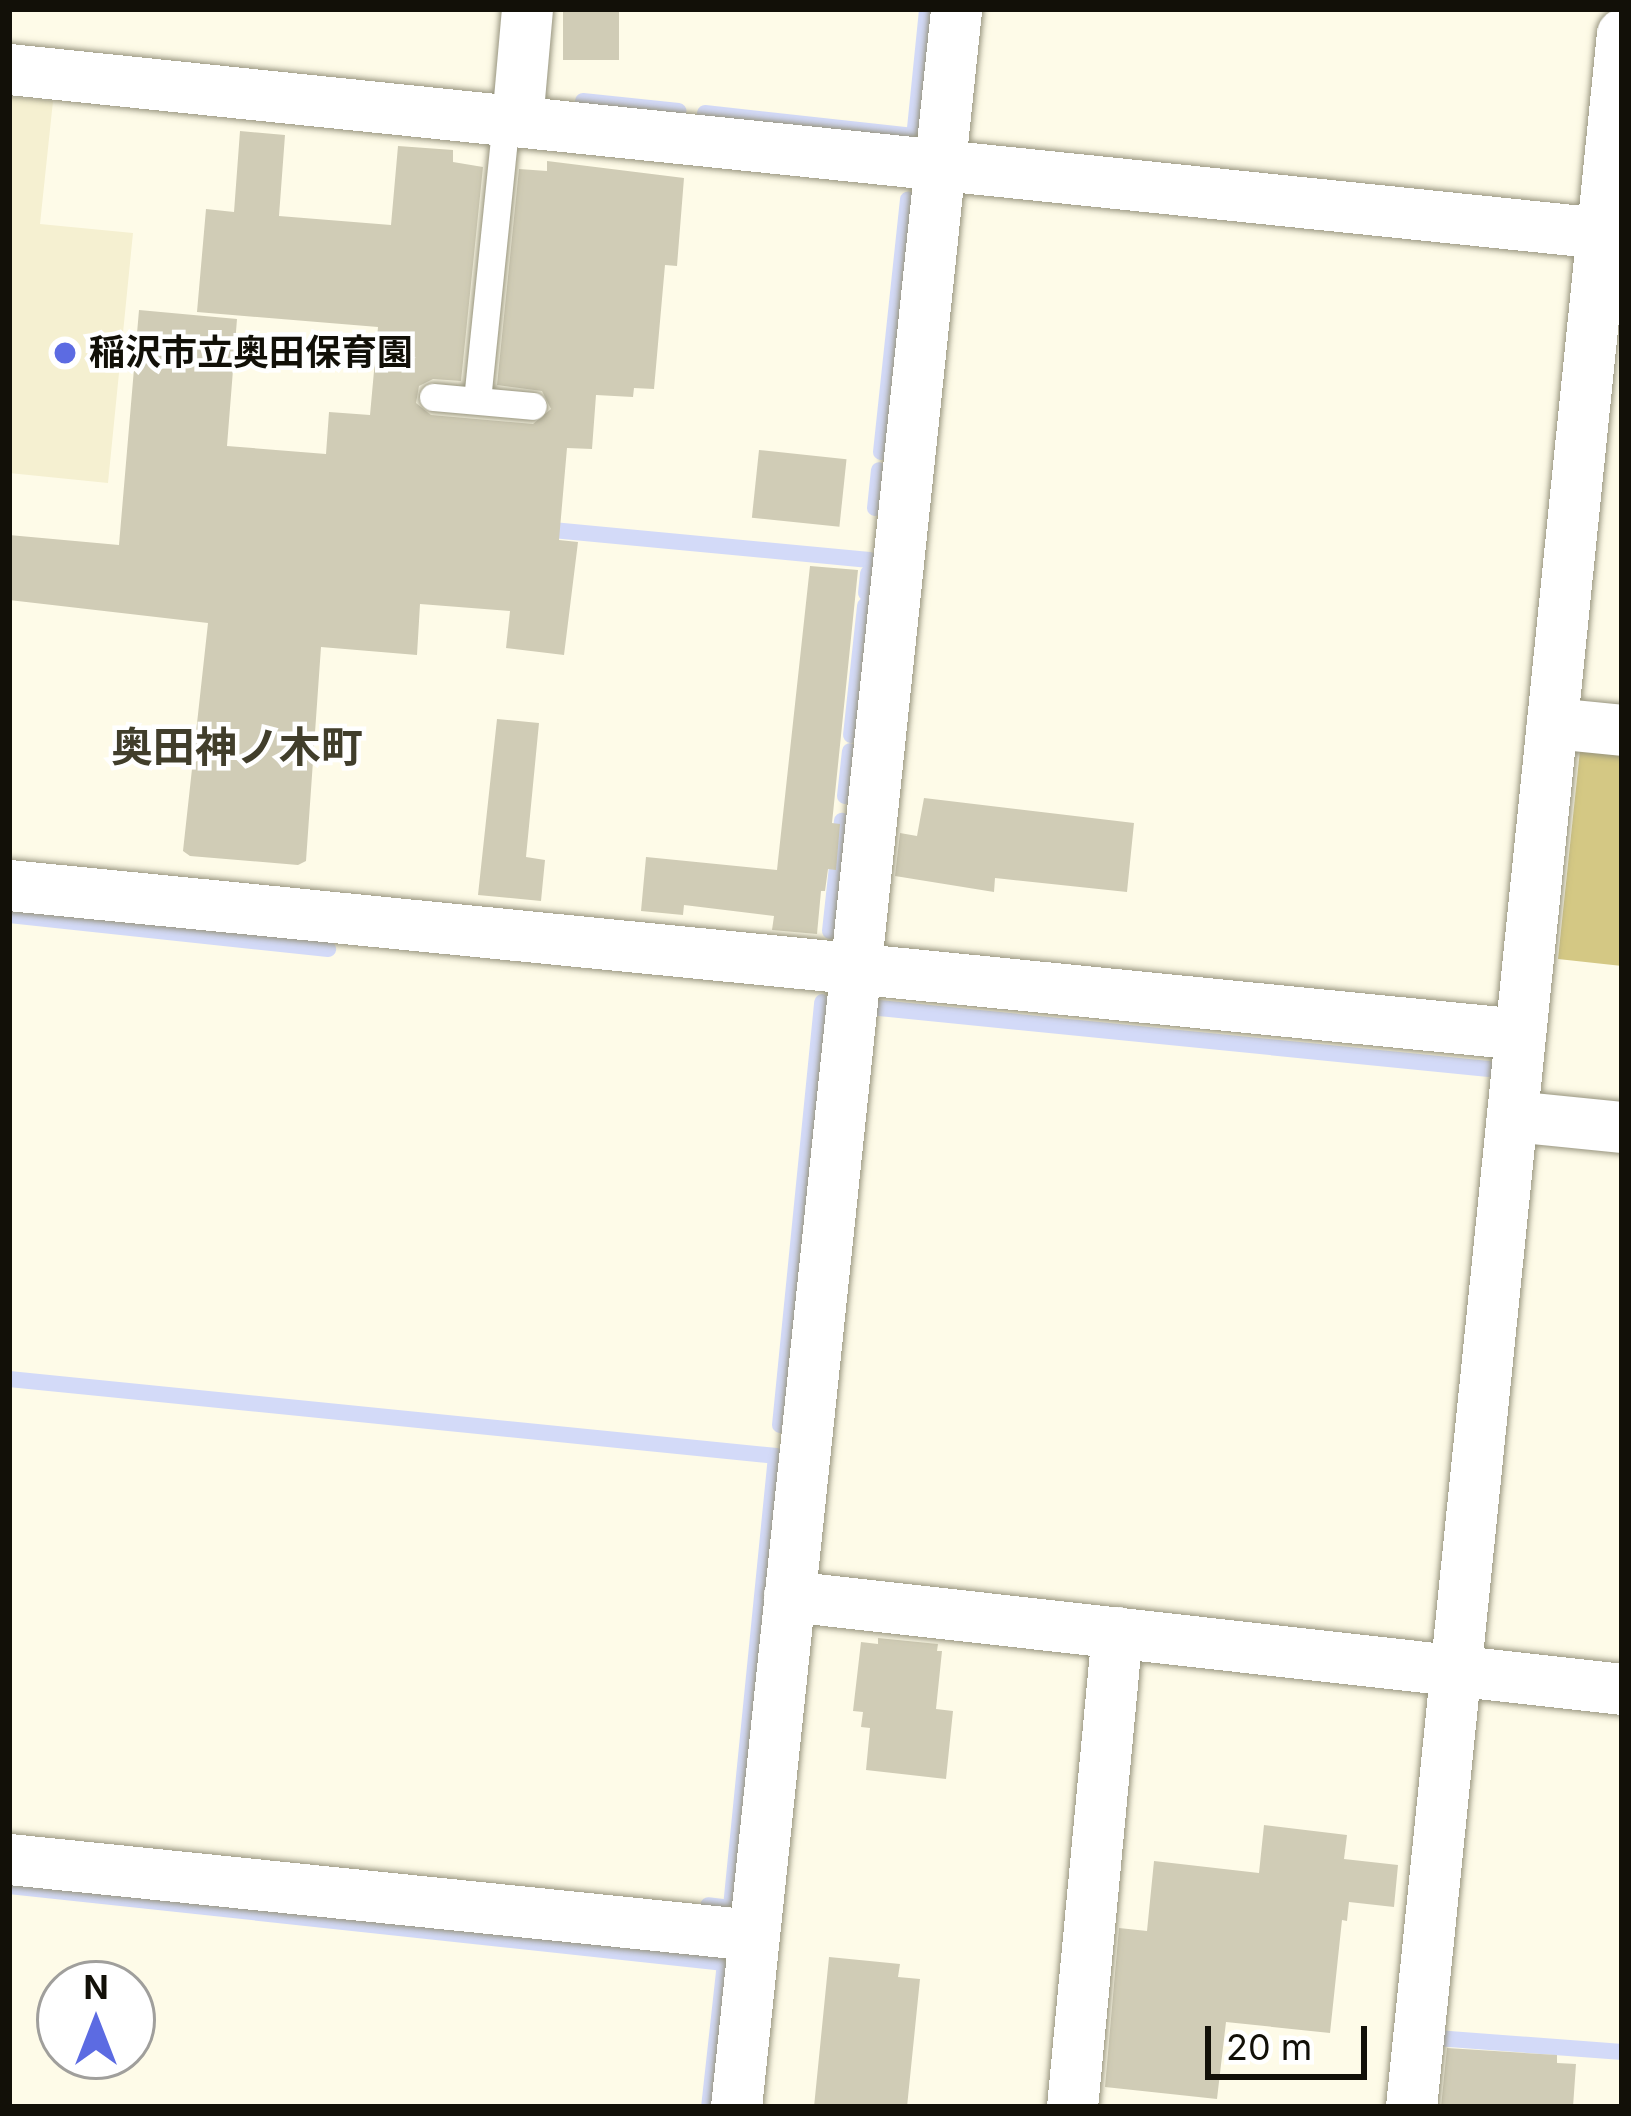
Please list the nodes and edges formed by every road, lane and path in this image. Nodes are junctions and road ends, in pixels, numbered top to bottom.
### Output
1 (527, 9) edge
2 (956, 9) edge
3 (1622, 34) edge
4 (9, 69) edge
5 (511, 121) junction
6 (939, 165) junction
7 (1608, 250) edge
8 (434, 397) dead end
9 (477, 400) junction
10 (533, 406) dead end
11 (1552, 723) junction
12 (1622, 730) edge
13 (9, 885) edge
14 (854, 972) junction
15 (1520, 1034) junction
16 (1512, 1116) junction
17 (1622, 1127) edge
18 (789, 1596) junction
19 (1117, 1633) junction
20 (1456, 1671) junction
21 (1622, 1690) edge
22 (9, 1858) edge
23 (753, 1935) junction
24 (736, 2107) edge
25 (1072, 2107) edge
26 (1411, 2107) edge

1 - 5 street
2 - 6 street
3 - 7 street
4 - 5 street
5 - 6 street
5 - 9 lane
6 - 7 street
6 - 14 street
7 - 11 street
8 - 9 lane
9 - 10 lane
11 - 12 street
11 - 15 street
13 - 14 street
14 - 15 street
14 - 18 street
15 - 16 street
16 - 17 street
16 - 20 street
18 - 19 street
18 - 23 street
19 - 20 street
19 - 25 street
20 - 21 street
20 - 26 street
22 - 23 street
23 - 24 street

